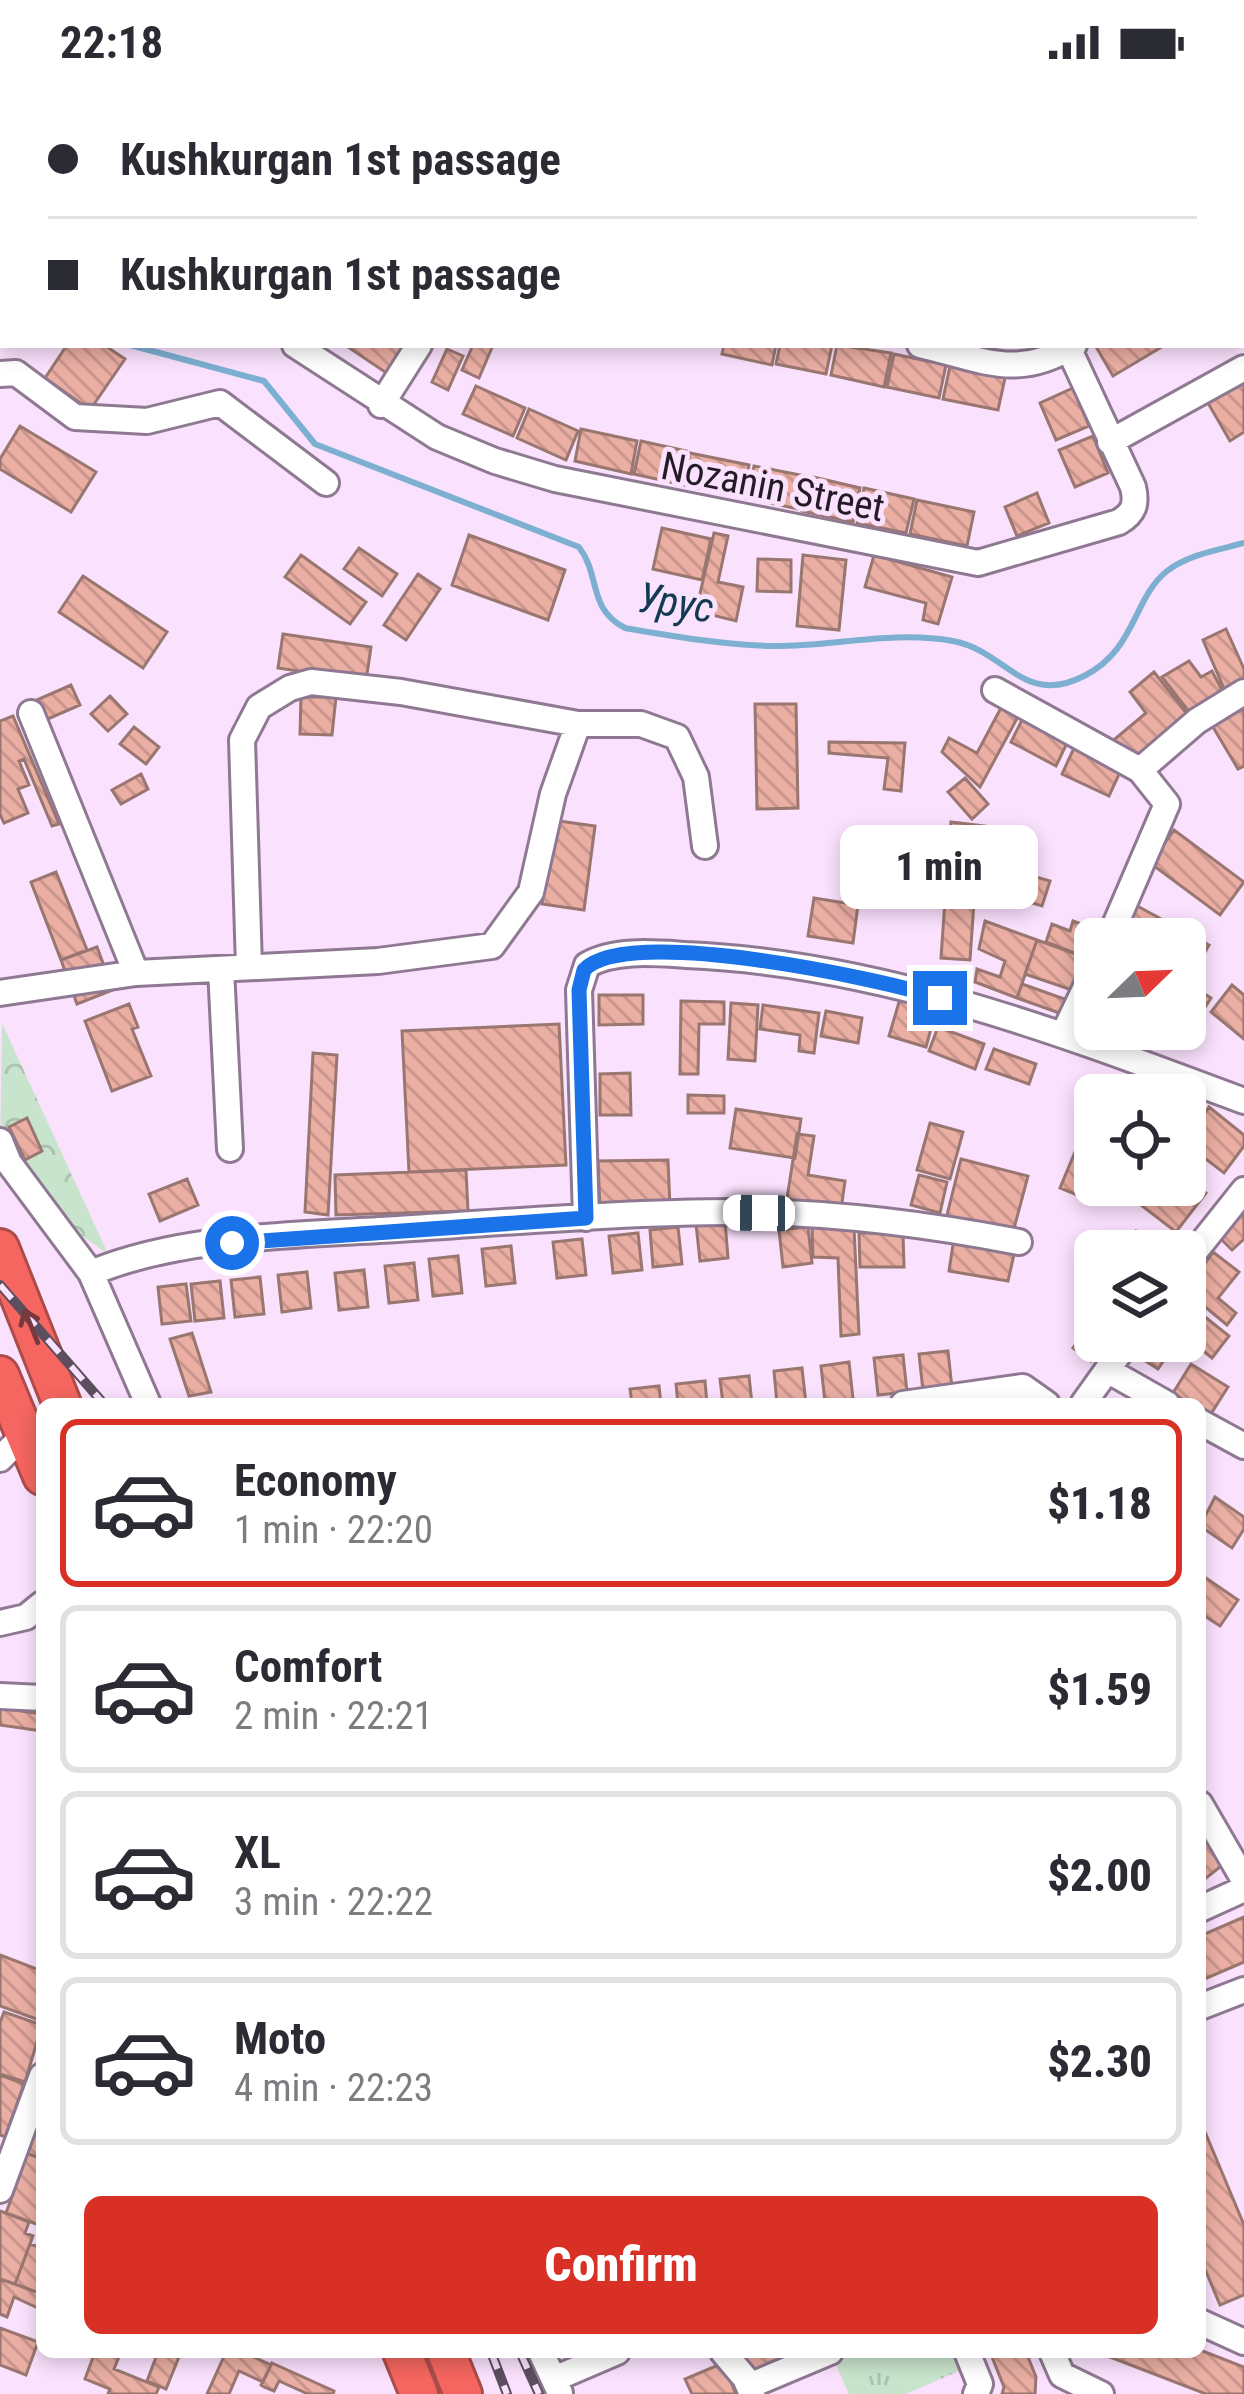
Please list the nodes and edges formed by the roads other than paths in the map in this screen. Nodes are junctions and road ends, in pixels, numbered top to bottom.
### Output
1 (299, 348) edge
2 (417, 348) edge
3 (933, 348) edge
4 (1067, 348) edge
5 (1071, 348) edge
6 (1244, 368) edge
7 (0, 374) edge
8 (381, 405) junction
9 (1110, 442) junction
10 (326, 483) dead end
11 (995, 690) dead end
12 (1244, 692) edge
13 (32, 713) dead end
14 (578, 724) junction
15 (1140, 770) junction
16 (705, 846) dead end
17 (1118, 918) edge
18 (249, 967) junction
19 (221, 969) junction
20 (136, 973) junction
21 (0, 993) edge
22 (1074, 1012) edge
23 (1063, 1035) junction
24 (1244, 1101) edge
25 (0, 1142) edge
26 (230, 1149) dead end
27 (1244, 1190) edge
28 (586, 1218) junction
29 (1206, 1238) edge
30 (1019, 1242) dead end
31 (0, 1247) edge
32 (91, 1273) junction
33 (1113, 1362) edge
34 (1107, 1370) junction
35 (0, 1375) edge
36 (60, 1398) edge
37 (145, 1398) edge
38 (948, 1398) edge
39 (1038, 1398) edge
40 (1087, 1398) edge
41 (1156, 1398) edge
42 (1206, 1425) edge
43 (11, 1430) edge
44 (1244, 1447) edge
45 (36, 1467) edge
46 (36, 1609) edge
47 (0, 1623) edge
48 (0, 1696) edge
49 (36, 1698) edge
50 (1206, 1815) edge
51 (1244, 1884) edge
52 (1206, 1906) edge
53 (1244, 1990) edge
54 (1206, 2006) edge
55 (36, 2092) edge
56 (0, 2190) edge
57 (1206, 2325) edge
58 (1244, 2342) edge
59 (404, 2358) edge
60 (448, 2358) edge
61 (544, 2358) edge
62 (607, 2358) edge
63 (727, 2358) edge
64 (817, 2358) edge
65 (970, 2358) edge
66 (1056, 2374) edge
67 (557, 2387) edge
68 (750, 2390) edge
69 (419, 2394) edge
70 (463, 2394) edge
71 (976, 2394) edge
72 (1101, 2394) edge

1 - 8 street, Nozanin Street
2 - 8 street
3 - 4 street
5 - 9 street
6 - 9 street
7 - 10 street
8 - 9 street, Nozanin Street
11 - 15 street
12 - 15 street
13 - 20 street
14 - 16 street
14 - 18 street
14 - 18 street
15 - 17 street
18 - 19 street
19 - 20 street
19 - 26 street
20 - 21 street
22 - 23 street
23 - 24 street
23 - 28 street
25 - 32 street
27 - 29 street
28 - 30 street
28 - 32 street
36 -> 31 highway
32 - 37 street
33 - 34 street
34 - 40 street
34 - 41 street
35 - 43 highway
38 - 39 street
42 - 44 street
43 - 45 highway
46 - 47 street
48 - 49 street
50 - 51 street
51 - 52 street
53 - 54 street
55 - 56 street
57 - 58 street
59 - 69 highway
60 - 70 highway
61 - 67 street
62 - 67 street
63 - 68 street
64 - 68 street
65 - 71 street
66 - 72 street

